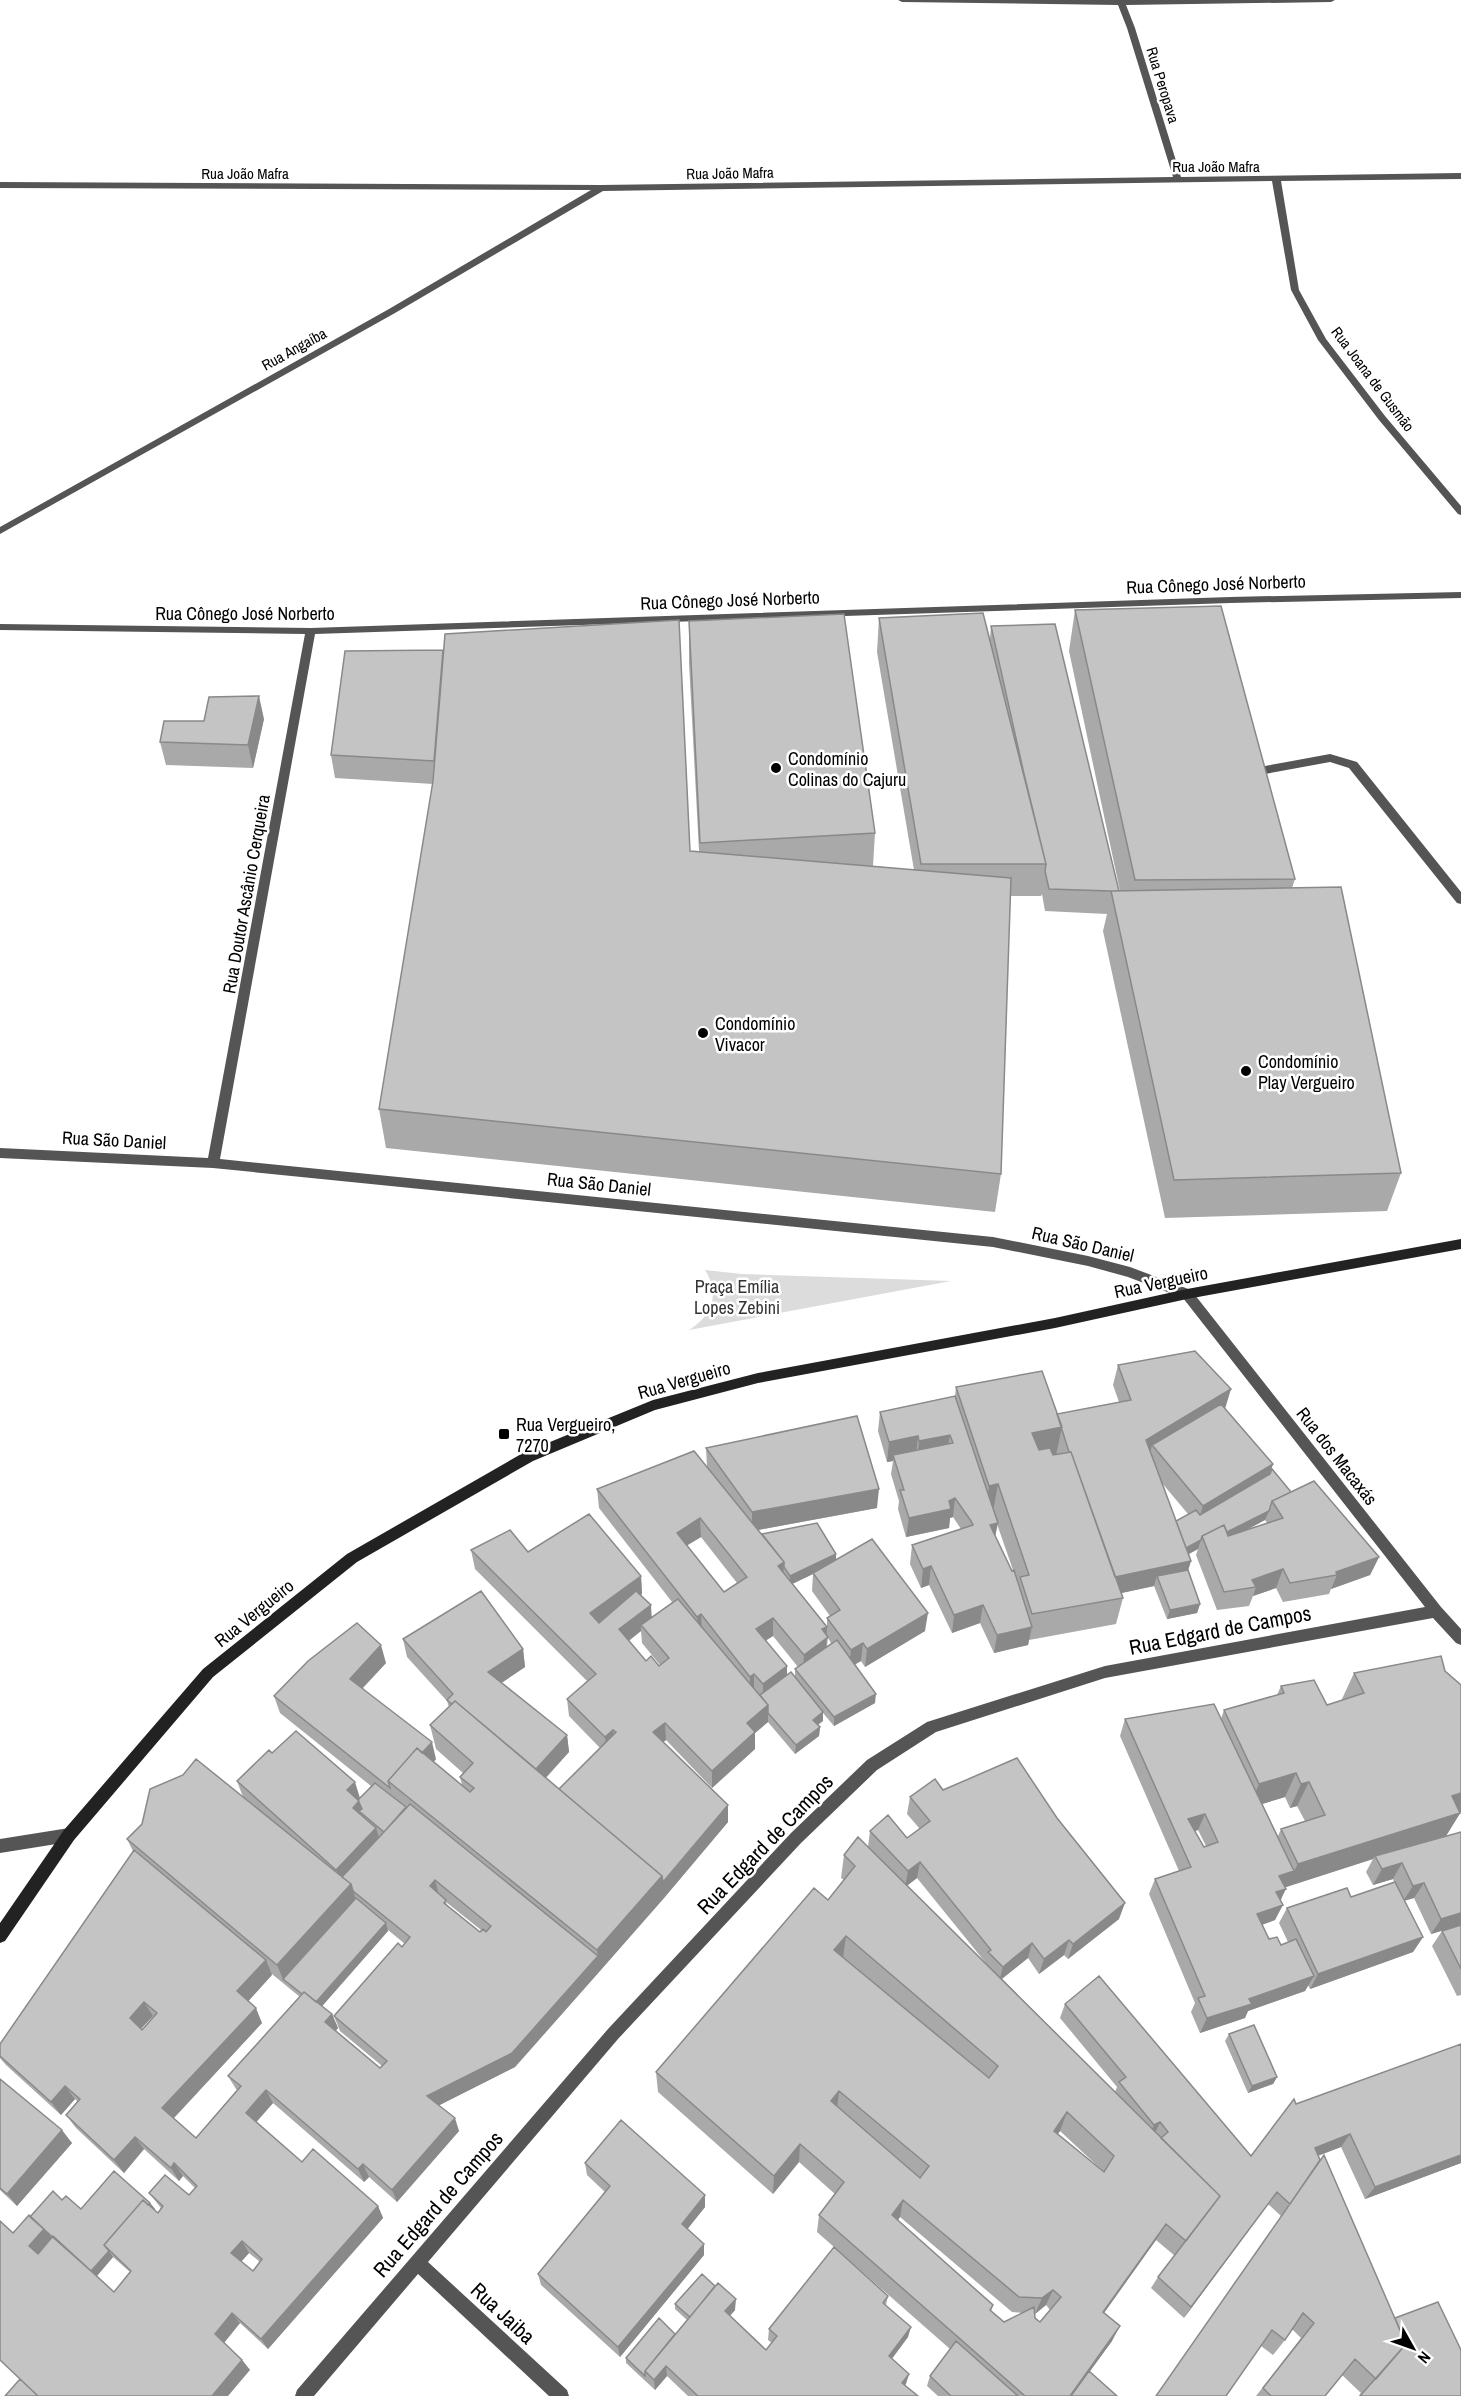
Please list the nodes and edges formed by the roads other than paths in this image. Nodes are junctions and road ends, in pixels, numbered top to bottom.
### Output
1 (902, 0) edge
2 (1330, 0) edge
3 (1120, 1) edge
4 (1461, 176) edge
5 (1276, 179) junction
6 (1178, 180) junction
7 (0, 185) edge
8 (601, 188) junction
9 (1461, 512) edge
10 (0, 531) edge
11 (1461, 596) edge
12 (0, 627) edge
13 (311, 631) junction
14 (1266, 770) edge
15 (1461, 900) edge
16 (0, 1153) edge
17 (213, 1163) junction
18 (1461, 1244) edge
19 (1187, 1294) junction
20 (1436, 1611) junction
21 (1461, 1639) edge
22 (69, 1836) junction
23 (0, 1846) edge
24 (0, 1936) edge
25 (416, 2262) junction
26 (303, 2396) edge
27 (561, 2396) edge

1 - 3 street
2 - 3 street
3 - 6 street, Rua Peropava
4 - 5 street, Rua João Mafra
5 - 6 street, Rua João Mafra
5 - 9 street, Rua Joana de Gusmão
6 - 8 street, Rua João Mafra
7 - 8 street, Rua João Mafra
8 - 10 street, Rua Angaíba
11 - 13 street, Rua Cônego José Norberto
12 - 13 street, Rua Cônego José Norberto
13 - 17 street, Rua Doutor Ascânio Cerqueira
14 - 15 street
16 - 17 street, Rua São Daniel
17 - 19 street, Rua São Daniel
18 - 19 main road, Rua Vergueiro
19 - 20 street, Rua dos Macaxás
19 - 22 main road, Rua Vergueiro
20 - 21 street, Rua dos Macaxás
20 - 25 street, Rua Edgard de Campos
22 - 23 street
22 - 24 main road, Rua Vergueiro
25 - 26 street, Rua Edgard de Campos
25 - 27 street, Rua Jaiba

